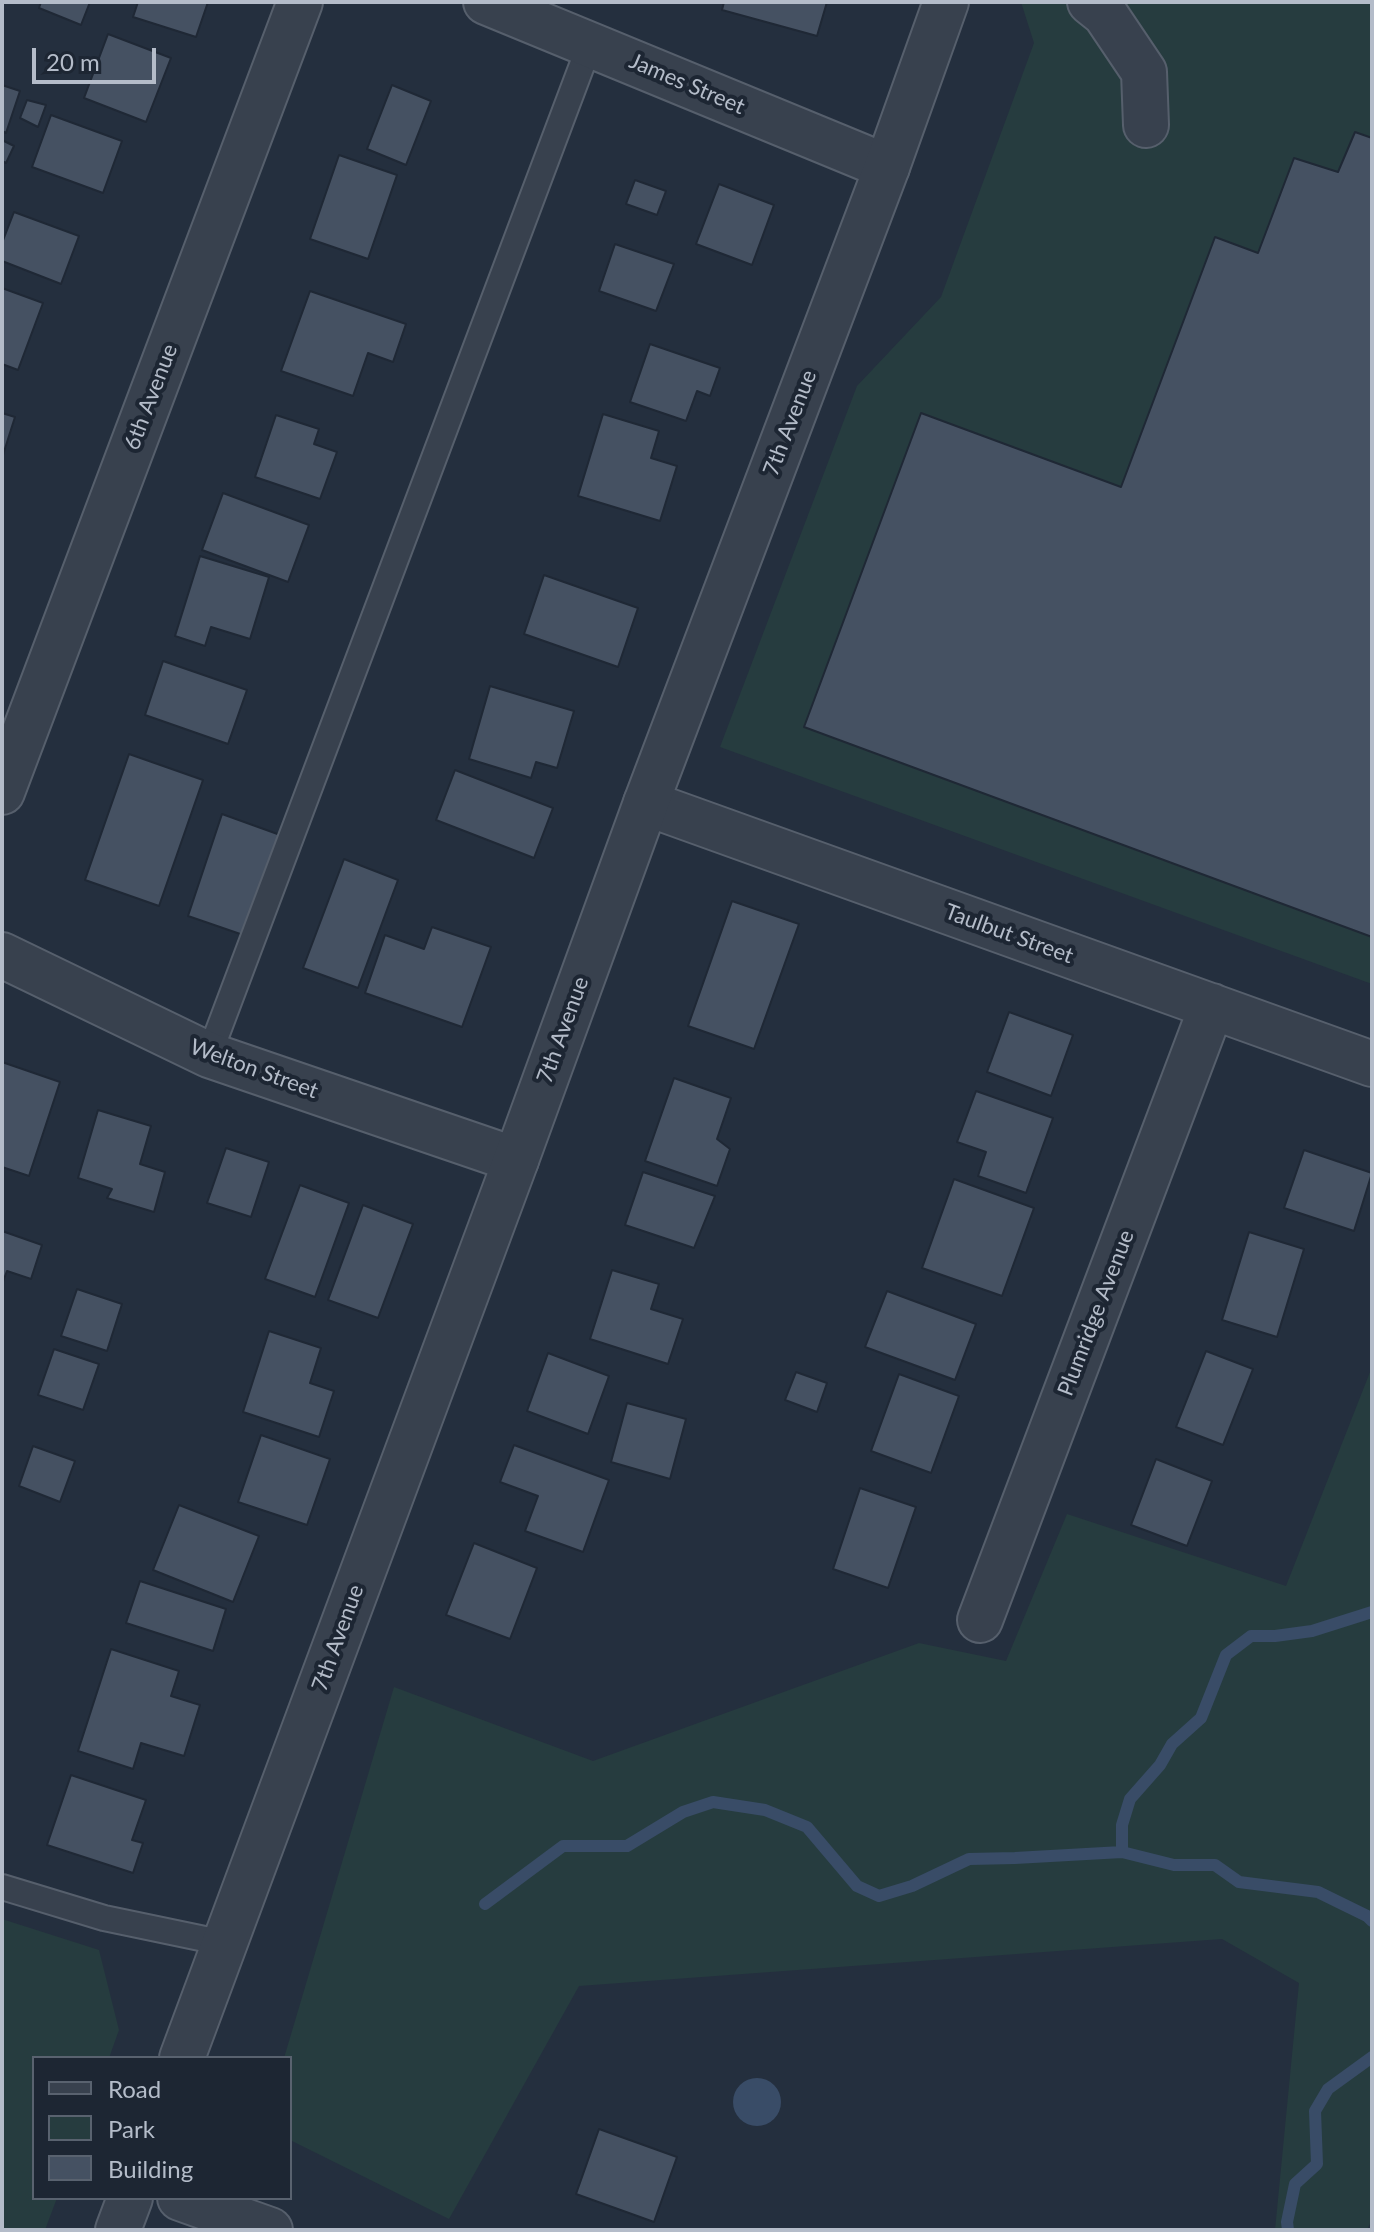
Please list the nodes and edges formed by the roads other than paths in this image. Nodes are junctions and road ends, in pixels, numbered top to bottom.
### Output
1 (300, 2) edge
2 (486, 2) edge
3 (946, 2) edge
4 (1090, 2) edge
5 (590, 44) junction
6 (1146, 125) dead end
7 (887, 167) junction
8 (2, 792) edge
9 (646, 803) junction
10 (2, 955) edge
11 (1212, 1006) junction
12 (209, 1055) junction
13 (1372, 1064) edge
14 (516, 1160) junction
15 (980, 1620) dead end
16 (2, 1887) edge
17 (224, 1943) junction
18 (183, 2056) edge
19 (129, 2200) edge
20 (186, 2200) edge
21 (118, 2230) edge
22 (270, 2230) edge

1 - 8 street, 6th Avenue
2 - 5 street, James Street
3 - 7 street, 7th Avenue
4 - 6 street
5 - 7 street, James Street
5 - 12 lane
7 - 9 street, 7th Avenue
9 - 11 street, Taulbut Street
9 - 14 street, 7th Avenue
10 - 12 street, Welton Street
11 - 13 street, Taulbut Street
11 - 15 street, Plumridge Avenue
12 - 14 street, Welton Street
14 - 17 street, 7th Avenue
16 - 17 lane
17 - 18 street, 7th Avenue
19 - 21 street
20 - 22 street

